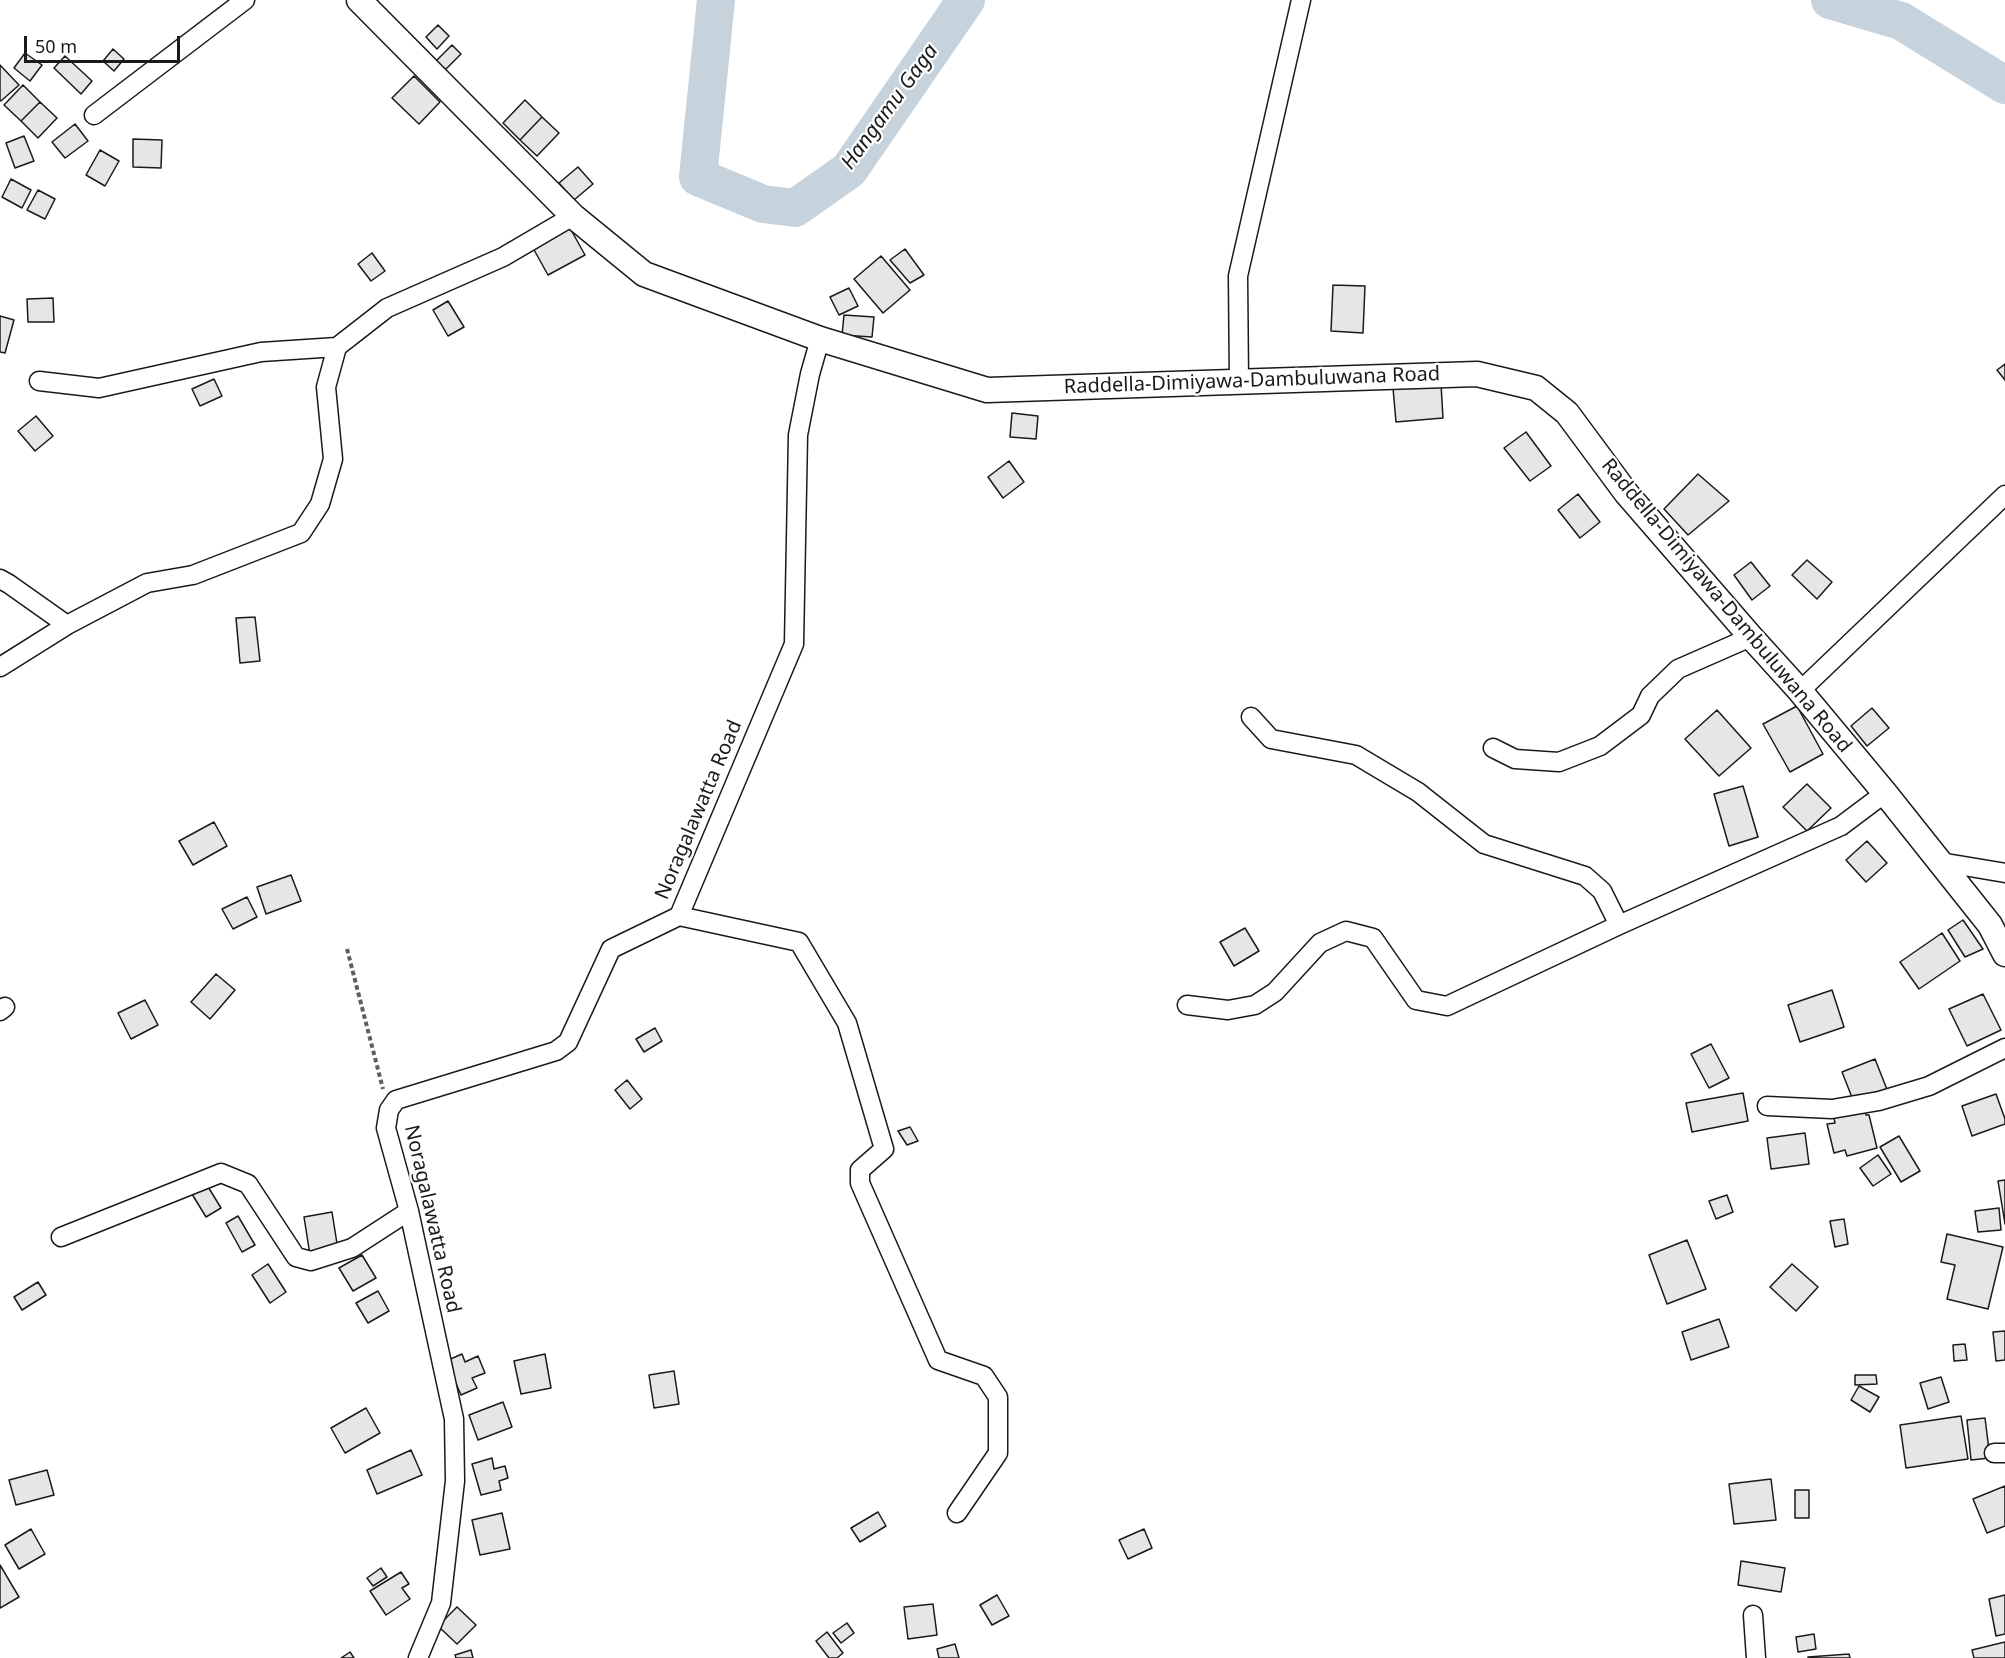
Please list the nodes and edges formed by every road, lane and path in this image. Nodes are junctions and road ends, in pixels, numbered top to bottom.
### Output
1 (245, 0) edge
2 (359, 0) edge
3 (1301, 0) edge
4 (94, 115) dead end
5 (573, 216) junction
6 (820, 339) junction
7 (337, 347) junction
8 (39, 381) dead end
9 (1239, 382) junction
10 (2005, 495) edge
11 (0, 579) edge
12 (67, 625) junction
13 (1750, 637) junction
14 (0, 667) edge
15 (1800, 691) junction
16 (1251, 717) dead end
17 (1493, 748) dead end
18 (1885, 793) junction
19 (1940, 862) junction
20 (2005, 873) edge
21 (679, 916) junction
22 (1619, 925) junction
23 (347, 949) dead end
24 (2005, 954) edge
25 (1186, 1005) dead end
26 (2005, 1048) edge
27 (1767, 1106) dead end
28 (389, 1110) junction
29 (409, 1211) junction
30 (61, 1237) dead end
31 (957, 1513) dead end
32 (1753, 1615) dead end
33 (418, 1658) edge
34 (1756, 1658) edge

1 - 4 street
2 - 5 street, Raddella-Dimiyawa-Dambuluwana Road
3 - 9 street
5 - 6 street, Raddella-Dimiyawa-Dambuluwana Road
5 - 7 street
6 - 9 street, Raddella-Dimiyawa-Dambuluwana Road
6 - 21 street, Noragalawatta Road
7 - 8 street
7 - 12 street
9 - 13 street, Raddella-Dimiyawa-Dambuluwana Road
10 - 15 street
11 - 12 street
12 - 14 street
13 - 15 street, Raddella-Dimiyawa-Dambuluwana Road
13 - 17 street
15 - 18 street, Raddella-Dimiyawa-Dambuluwana Road
16 - 22 street
18 - 19 street, Raddella-Dimiyawa-Dambuluwana Road
18 - 22 street
19 - 20 street
19 - 24 street, Raddella-Dimiyawa-Dambuluwana Road
21 - 28 street, Noragalawatta Road
21 - 31 street
22 - 25 street
23 - 28 path
26 - 27 street
28 - 29 street, Noragalawatta Road
29 - 30 street
29 - 33 street, Noragalawatta Road
32 - 34 street

